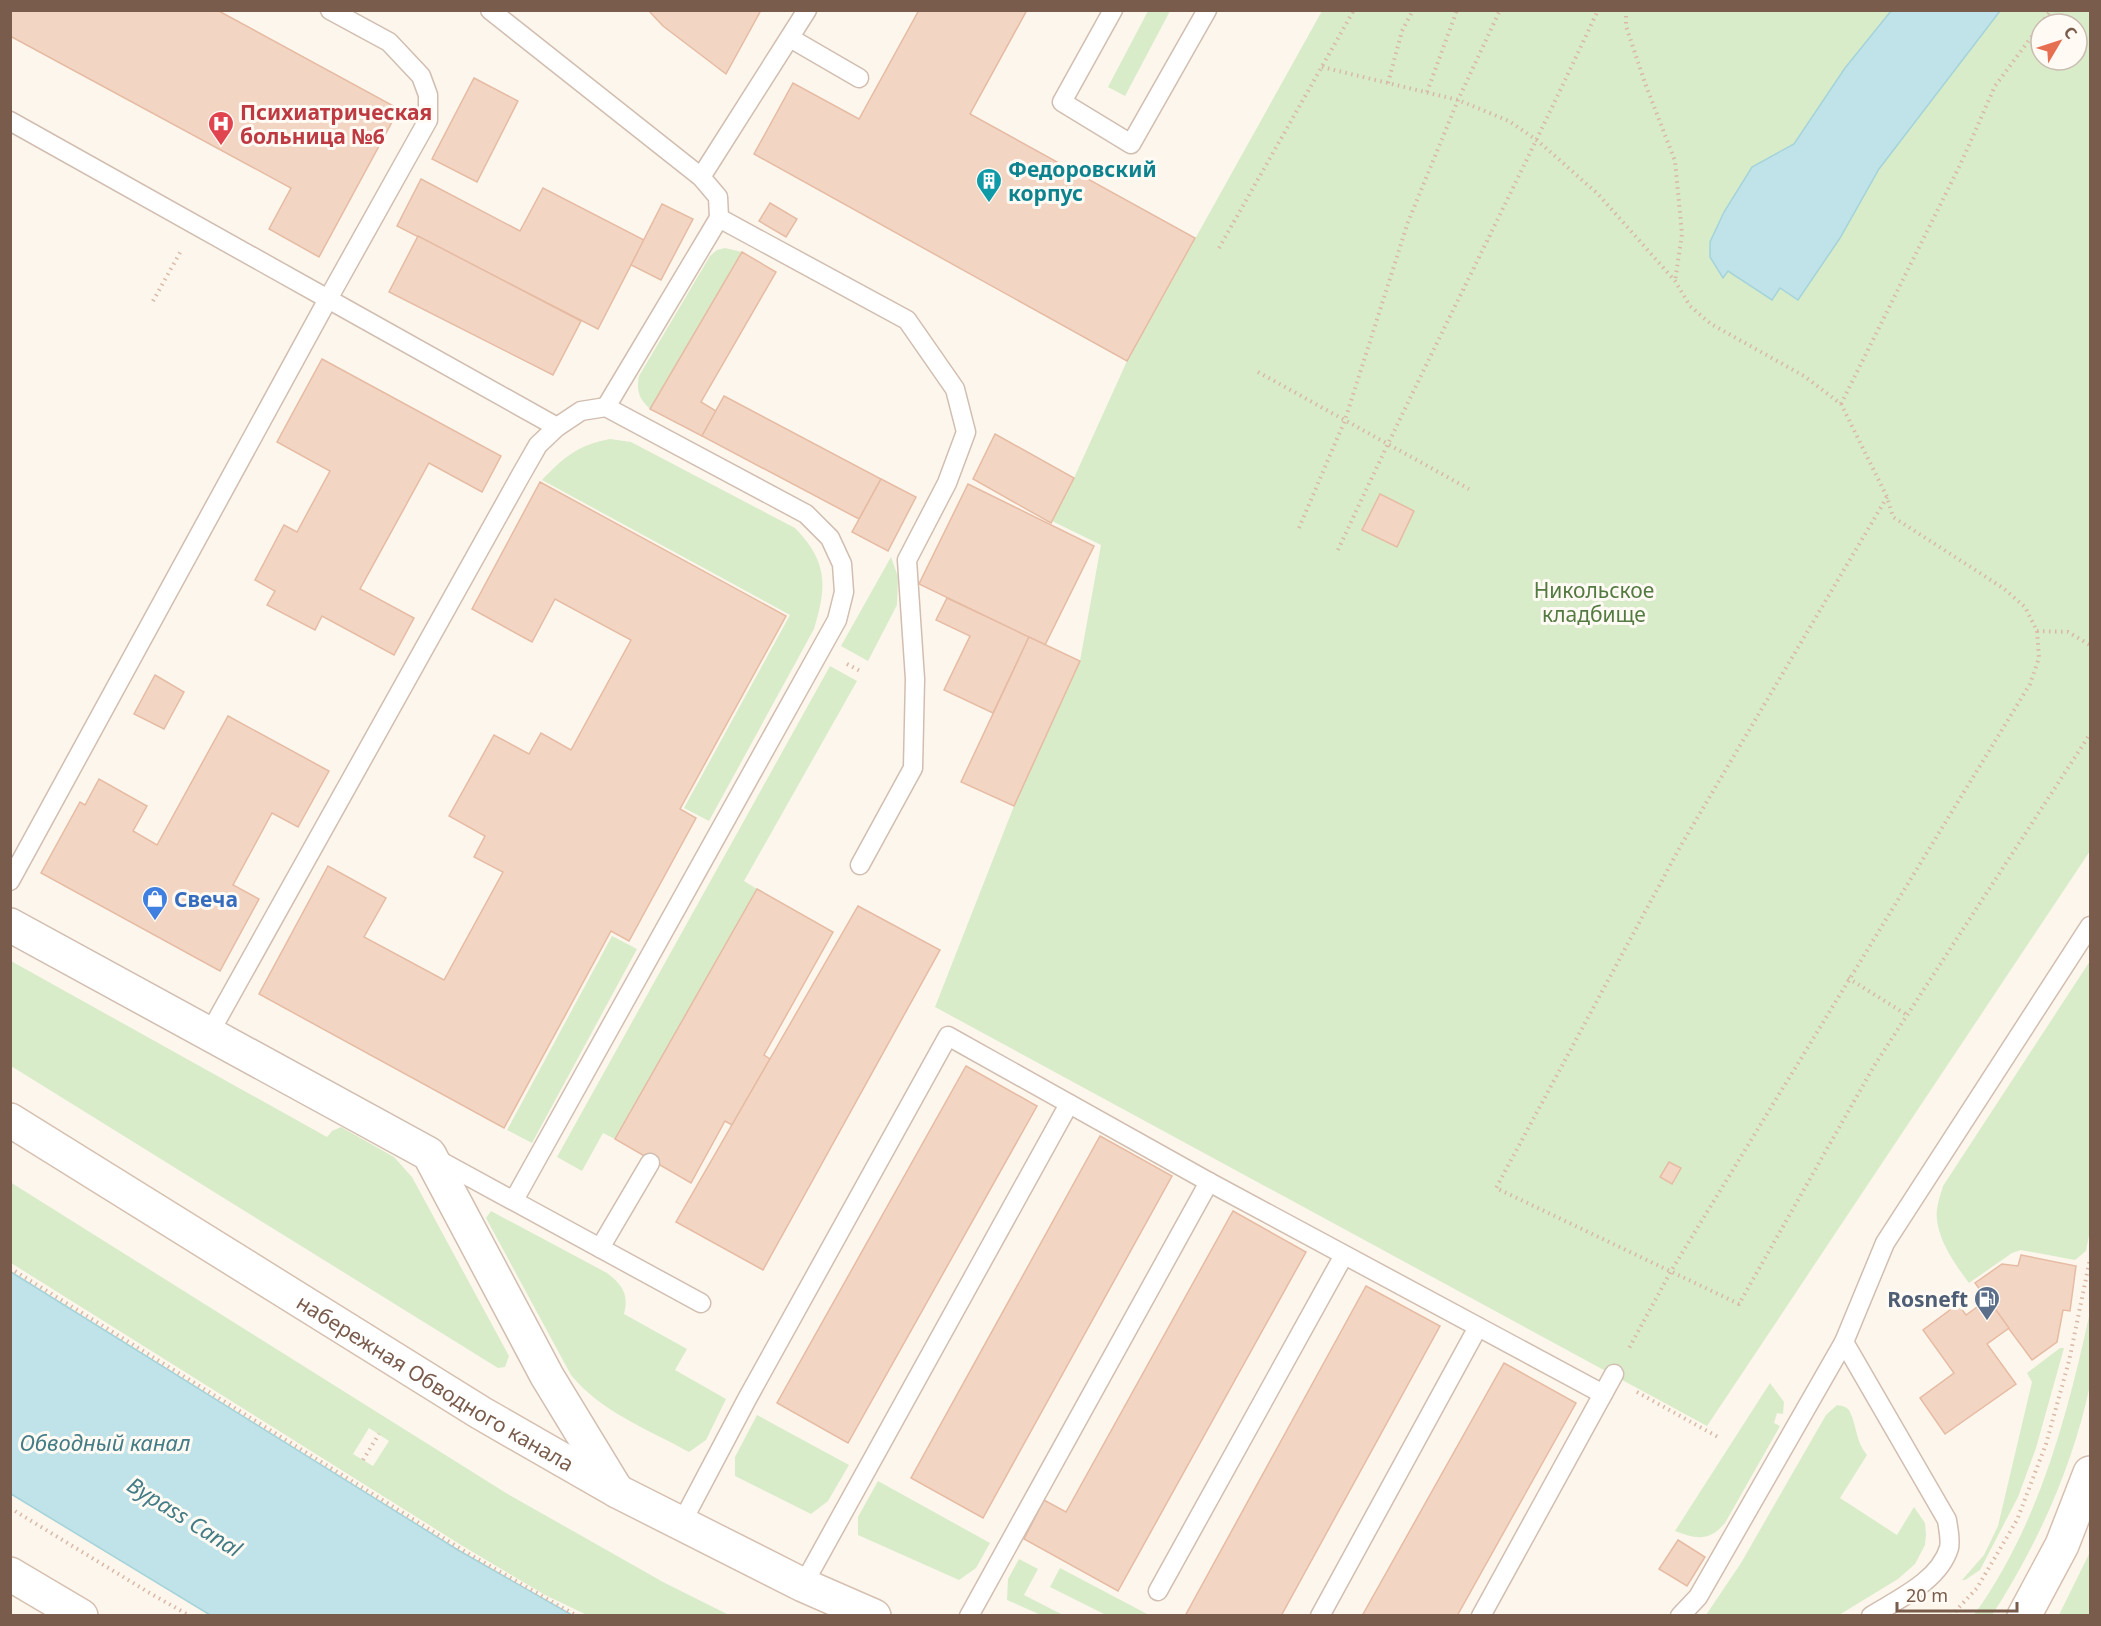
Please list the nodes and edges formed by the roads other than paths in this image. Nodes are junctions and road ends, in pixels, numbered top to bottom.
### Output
1 (330, 10) edge
2 (489, 10) edge
3 (807, 10) edge
4 (1113, 10) edge
5 (1207, 10) edge
6 (790, 38) junction
7 (859, 78) dead end
8 (10, 121) edge
9 (701, 177) junction
10 (719, 218) junction
11 (328, 300) junction
12 (606, 407) junction
13 (557, 427) junction
14 (860, 865) dead end
15 (10, 881) edge
16 (10, 925) edge
17 (2091, 926) edge
18 (210, 1034) junction
19 (1069, 1104) junction
20 (10, 1120) edge
21 (429, 1154) junction
22 (650, 1163) dead end
23 (1209, 1182) junction
24 (514, 1200) junction
25 (600, 1248) junction
26 (1344, 1255) junction
27 (701, 1303) dead end
28 (1478, 1327) junction
29 (1844, 1342) junction
30 (1614, 1374) road end
31 (1603, 1395) junction
32 (2091, 1473) edge
33 (617, 1491) junction
34 (681, 1524) junction
35 (10, 1574) edge
36 (803, 1585) junction
37 (1158, 1591) dead end
38 (81, 1616) edge
39 (874, 1616) edge
40 (969, 1616) edge
41 (1320, 1616) edge
42 (1481, 1616) edge
43 (1680, 1616) edge
44 (1871, 1616) edge
45 (2024, 1616) edge

1 - 11 lane
2 - 9 lane
3 - 6 lane
4 - 5 lane
6 - 7 lane
6 - 9 lane
8 - 11 lane
9 - 10 lane
10 - 12 lane
10 - 14 lane
11 - 13 lane
11 - 15 lane
12 - 13 lane
12 - 24 lane
13 - 18 lane
16 - 18 main road
17 - 29 lane
18 - 21 main road
19 - 23 lane
19 - 34 lane
19 - 36 lane
20 - 33 main road, набережная Обводного канала
21 - 24 lane
21 - 33 main road
22 - 25 lane
23 - 26 lane
23 - 40 lane
24 - 25 lane
25 - 27 lane
26 - 28 lane
26 - 37 lane
28 - 31 lane
28 - 41 lane
29 - 43 lane
29 - 44 lane
30 - 31 lane
31 - 42 lane
32 - 45 main road
33 - 34 main road, набережная Обводного канала
34 - 36 main road, набережная Обводного канала
35 - 38 main road
36 - 39 main road, набережная Обводного канала

